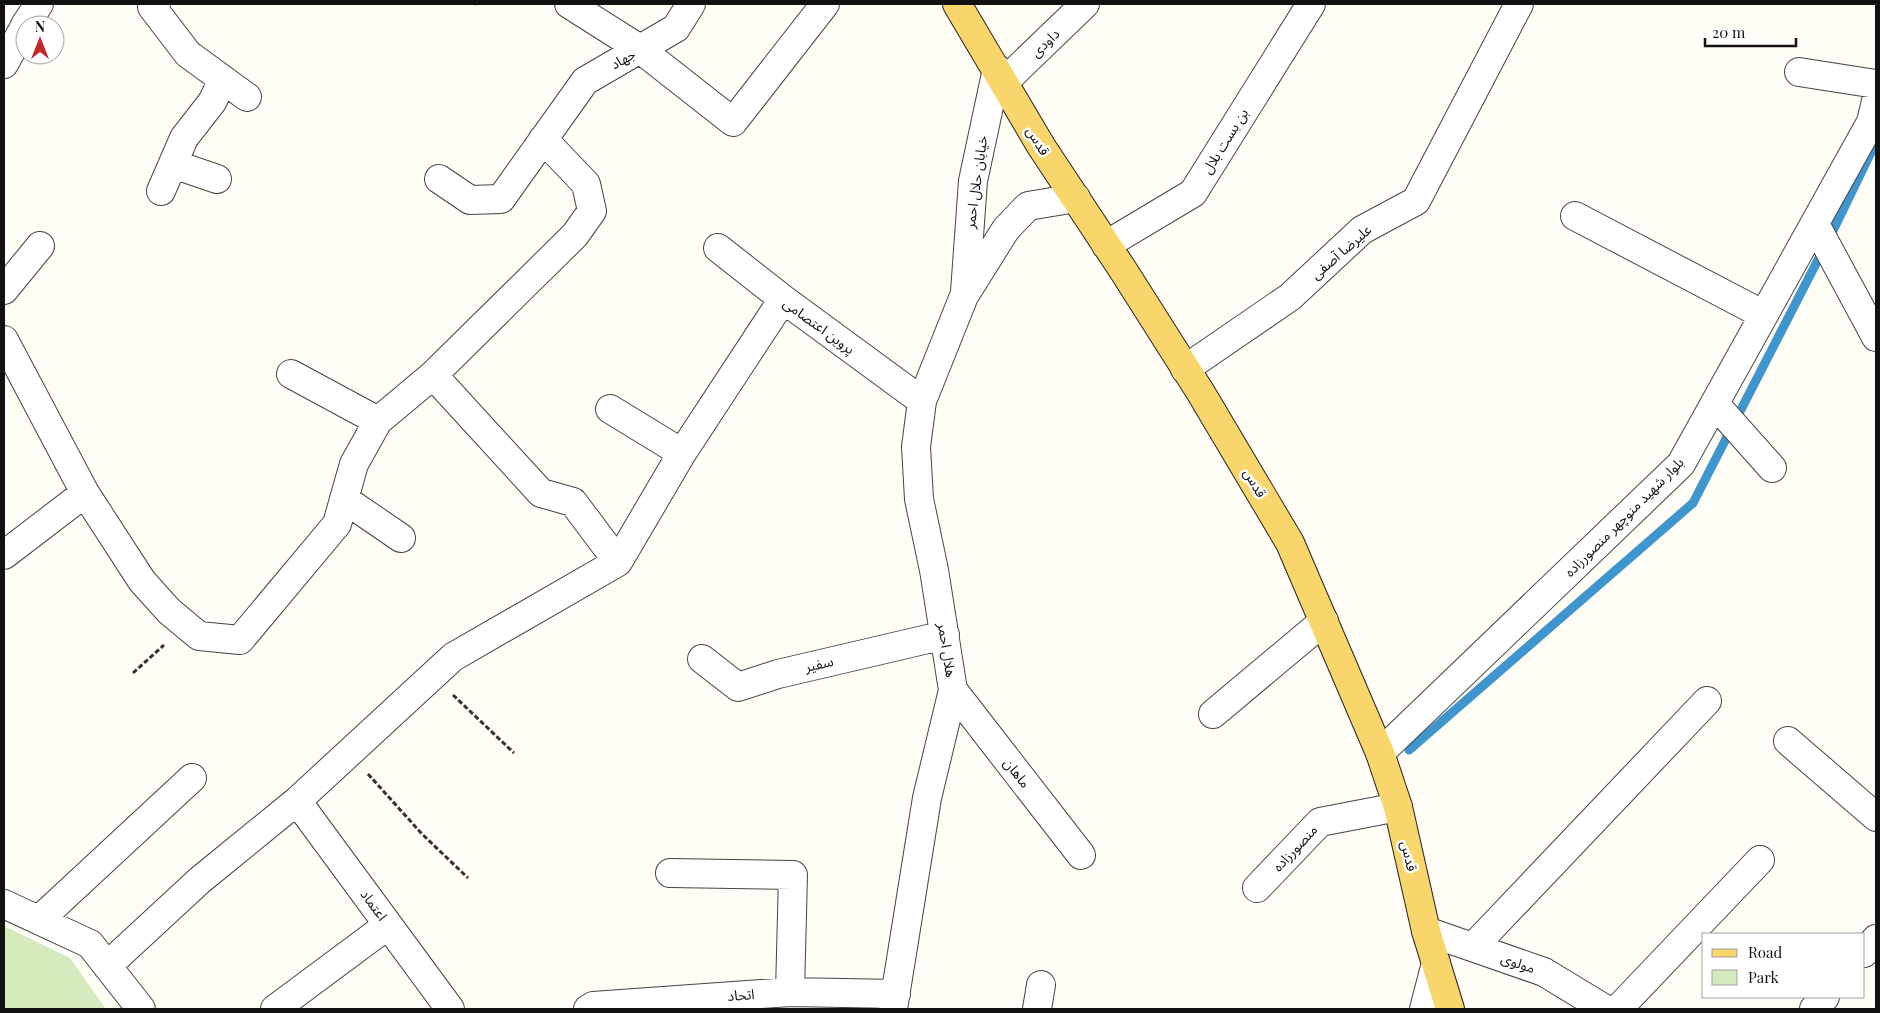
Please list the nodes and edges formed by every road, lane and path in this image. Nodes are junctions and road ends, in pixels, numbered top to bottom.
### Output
1 (39, 4) edge
2 (156, 4) edge
3 (691, 4) edge
4 (825, 4) edge
5 (958, 4) edge
6 (1085, 4) edge
7 (1311, 4) edge
8 (1520, 4) edge
9 (578, 6) edge
10 (32, 15) edge
11 (15, 44) edge
12 (640, 49) junction
13 (4, 64) edge
14 (1799, 72) dead end
15 (1001, 75) junction
16 (223, 80) junction
17 (1876, 84) edge
18 (247, 97) dead end
19 (1876, 101) edge
20 (543, 139) junction
21 (173, 164) junction
22 (217, 179) dead end
23 (439, 179) dead end
24 (161, 192) dead end
25 (1076, 198) junction
26 (1575, 216) dead end
27 (1823, 237) junction
28 (1106, 245) junction
29 (40, 246) dead end
30 (718, 248) dead end
31 (4, 290) edge
32 (964, 296) junction
33 (782, 299) junction
34 (1764, 315) junction
35 (1876, 337) edge
36 (4, 340) edge
37 (1185, 369) junction
38 (291, 374) dead end
39 (433, 375) junction
40 (922, 401) junction
41 (610, 409) dead end
42 (1727, 419) junction
43 (378, 421) junction
44 (682, 453) junction
45 (1772, 468) dead end
46 (85, 493) junction
47 (344, 498) junction
48 (401, 538) dead end
49 (4, 555) edge
50 (618, 562) junction
51 (1324, 621) junction
52 (186, 625) junction
53 (945, 635) junction
54 (702, 659) dead end
55 (132, 673) dead end
56 (432, 676) junction
57 (953, 690) junction
58 (1707, 701) dead end
59 (1213, 714) dead end
60 (1788, 741) dead end
61 (350, 753) junction
62 (514, 753) dead end
63 (1380, 753) junction
64 (192, 778) dead end
65 (297, 802) junction
66 (1398, 807) junction
67 (1876, 817) edge
68 (1081, 855) dead end
69 (1760, 860) dead end
70 (670, 873) dead end
71 (468, 878) dead end
72 (1257, 888) dead end
73 (4, 904) edge
74 (39, 920) junction
75 (388, 925) junction
76 (1426, 931) junction
77 (1876, 939) edge
78 (1473, 947) junction
79 (1865, 952) edge
80 (1436, 963) junction
81 (107, 966) junction
82 (790, 992) junction
83 (1824, 998) edge
84 (894, 1001) edge
85 (283, 1007) edge
86 (141, 1009) edge
87 (450, 1009) edge
88 (588, 1009) edge
89 (1424, 1009) edge
90 (1450, 1009) edge
91 (1605, 1009) edge
92 (1618, 1009) edge
93 (1814, 1009) edge

1 - 10 street
2 - 16 street
3 - 12 street
4 - 12 street, جهاد
5 - 15 main road, قدس
6 - 15 street, داودی
7 - 28 street, بن بست بلال
8 - 37 street, علیرضا آصفی
9 - 12 street
11 - 13 street
12 - 20 street, جهاد
14 - 17 street
15 - 25 main road, قدس
15 - 32 street, خیابان حلال احمر
16 - 18 street
16 - 21 street
19 - 27 street, بلوار شهید منوچهر منصورزاده
20 - 23 street, جهاد
20 - 39 street
21 - 22 street
21 - 24 street
25 - 28 main road, قدس
25 - 32 street
26 - 34 street
27 - 34 street, بلوار شهید منوچهر منصورزاده
27 - 35 street
28 - 37 main road, قدس
29 - 31 street
30 - 33 street, پروین اعتصامی
32 - 40 street, هلال احمر
33 - 40 street, پروین اعتصامی
33 - 44 street
34 - 42 street, بلوار شهید منوچهر منصورزاده
36 - 46 street
37 - 51 main road, قدس
38 - 43 street
39 - 43 street
39 - 50 street
40 - 53 street, هلال احمر
41 - 44 street
42 - 45 street
42 - 63 street, بلوار شهید منوچهر منصورزاده
43 - 47 street
44 - 50 street
46 - 49 street
46 - 52 street
47 - 48 street
47 - 52 street
50 - 56 street
51 - 59 street
51 - 63 main road, قدس
52 - 55 path
53 - 54 street, سفیر
53 - 57 street, هلال احمر
56 - 61 street
56 - 62 path
57 - 68 street, ماهان
57 - 84 street, هلال احمر
58 - 78 street
60 - 67 street
61 - 65 street
61 - 71 path
63 - 66 main road, قدس
64 - 74 street
65 - 75 street, اعتماد
65 - 81 street
66 - 72 street, منصورزاده
66 - 76 main road, قدس
69 - 92 street
70 - 82 street
73 - 74 street
74 - 81 street
75 - 85 street
75 - 87 street, اعتماد
76 - 78 street, مولوی
76 - 80 main road, قدس
77 - 79 street
78 - 91 street, مولوی
80 - 89 street
80 - 90 main road, قدس
81 - 86 street
82 - 84 street, اتحاد
82 - 88 street, اتحاد
83 - 93 street

